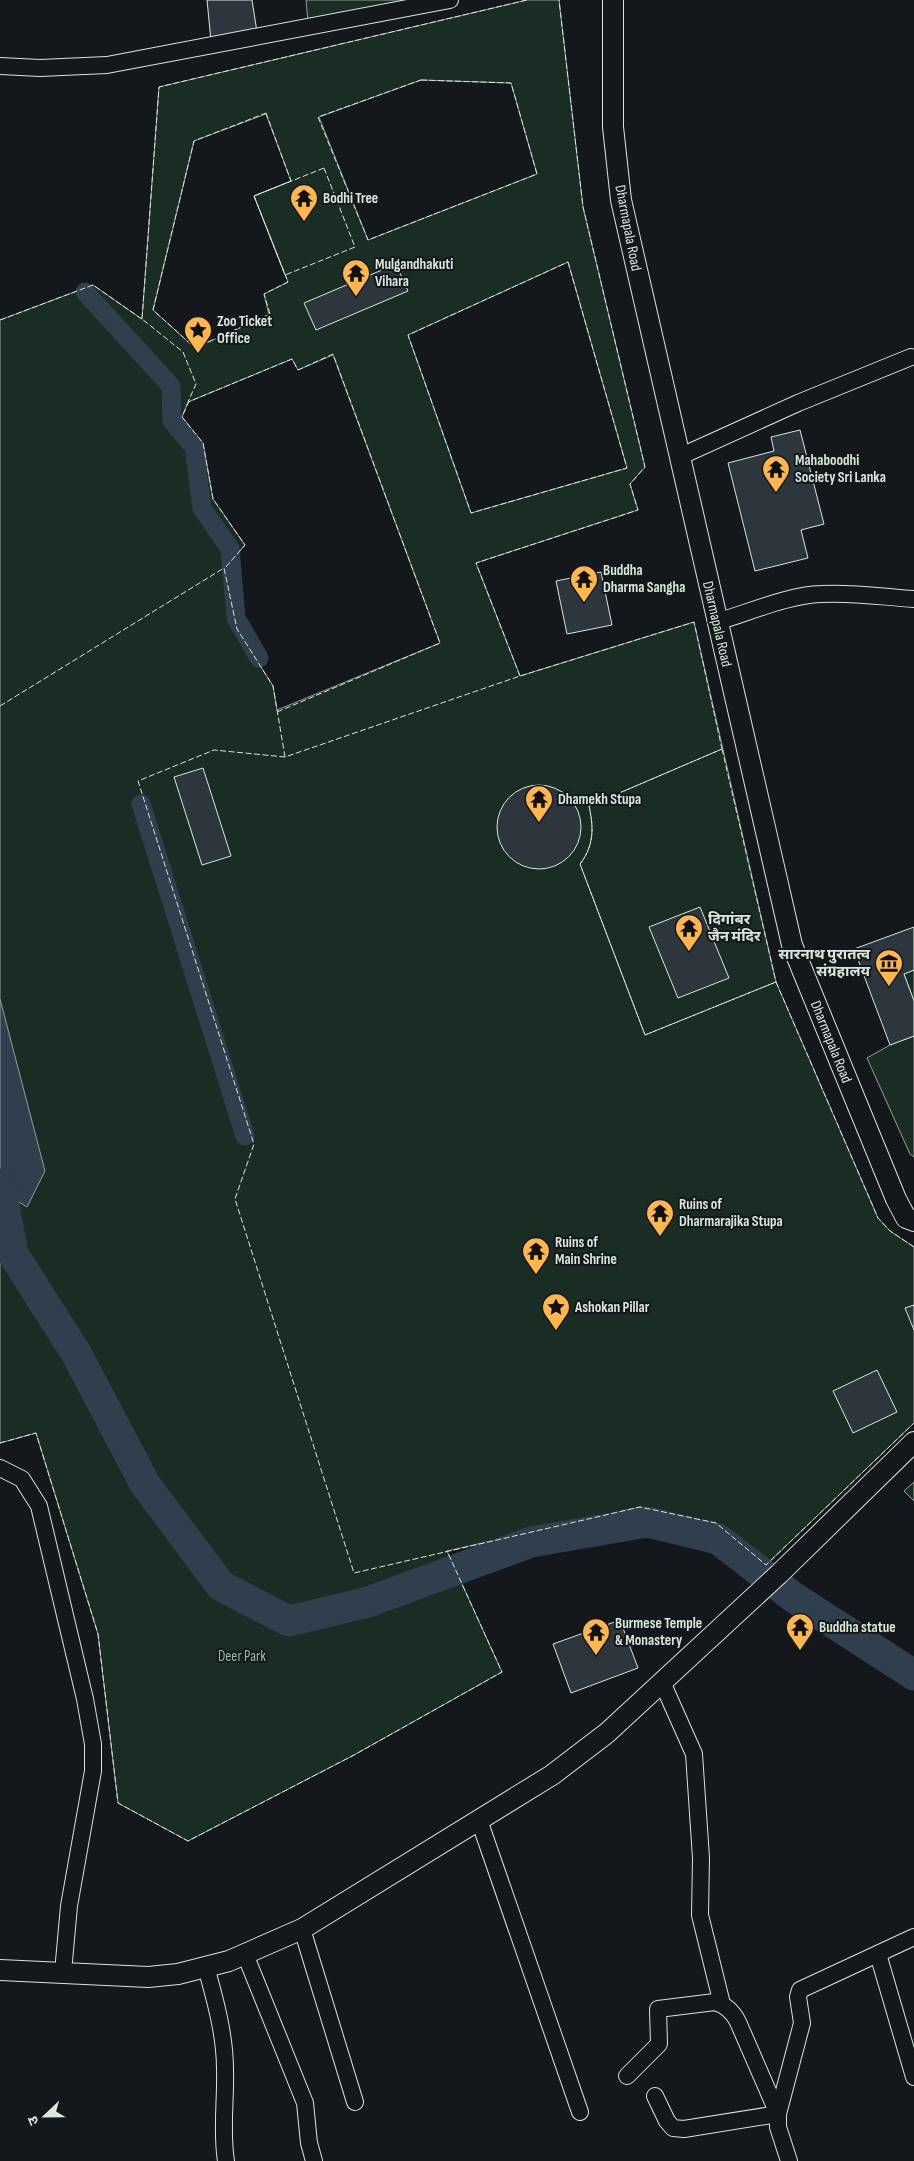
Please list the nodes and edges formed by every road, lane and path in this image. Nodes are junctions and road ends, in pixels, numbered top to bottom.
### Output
1 (450, 0) edge
2 (613, 0) edge
3 (0, 66) edge
4 (911, 357) dead end
5 (679, 457) junction
6 (914, 599) edge
7 (716, 622) junction
8 (914, 1222) edge
9 (914, 1442) edge
10 (0, 1468) edge
11 (662, 1682) junction
12 (479, 1820) junction
13 (302, 1929) junction
14 (914, 1937) edge
15 (245, 1954) junction
16 (878, 1954) junction
17 (206, 1967) junction
18 (0, 1970) edge
19 (63, 1972) junction
20 (722, 2004) junction
21 (627, 2076) dead end
22 (914, 2077) edge
23 (655, 2096) dead end
24 (355, 2102) dead end
25 (580, 2112) dead end
26 (778, 2114) junction
27 (226, 2161) edge
28 (314, 2161) edge
29 (789, 2161) edge

1 - 3 street
2 - 5 street, Dharmapala Road
4 - 5 street
5 - 7 street, Dharmapala Road
6 - 7 street
7 - 8 street, Dharmapala Road
9 - 11 street
10 - 19 street
11 - 12 street
11 - 20 street
12 - 13 street
12 - 25 street
13 - 15 street
13 - 24 street
14 - 16 street
15 - 17 street
15 - 28 street
16 - 22 street
16 - 26 street
17 - 19 street
17 - 27 street
18 - 19 street
20 - 21 street
20 - 26 street
23 - 26 street
26 - 29 street

